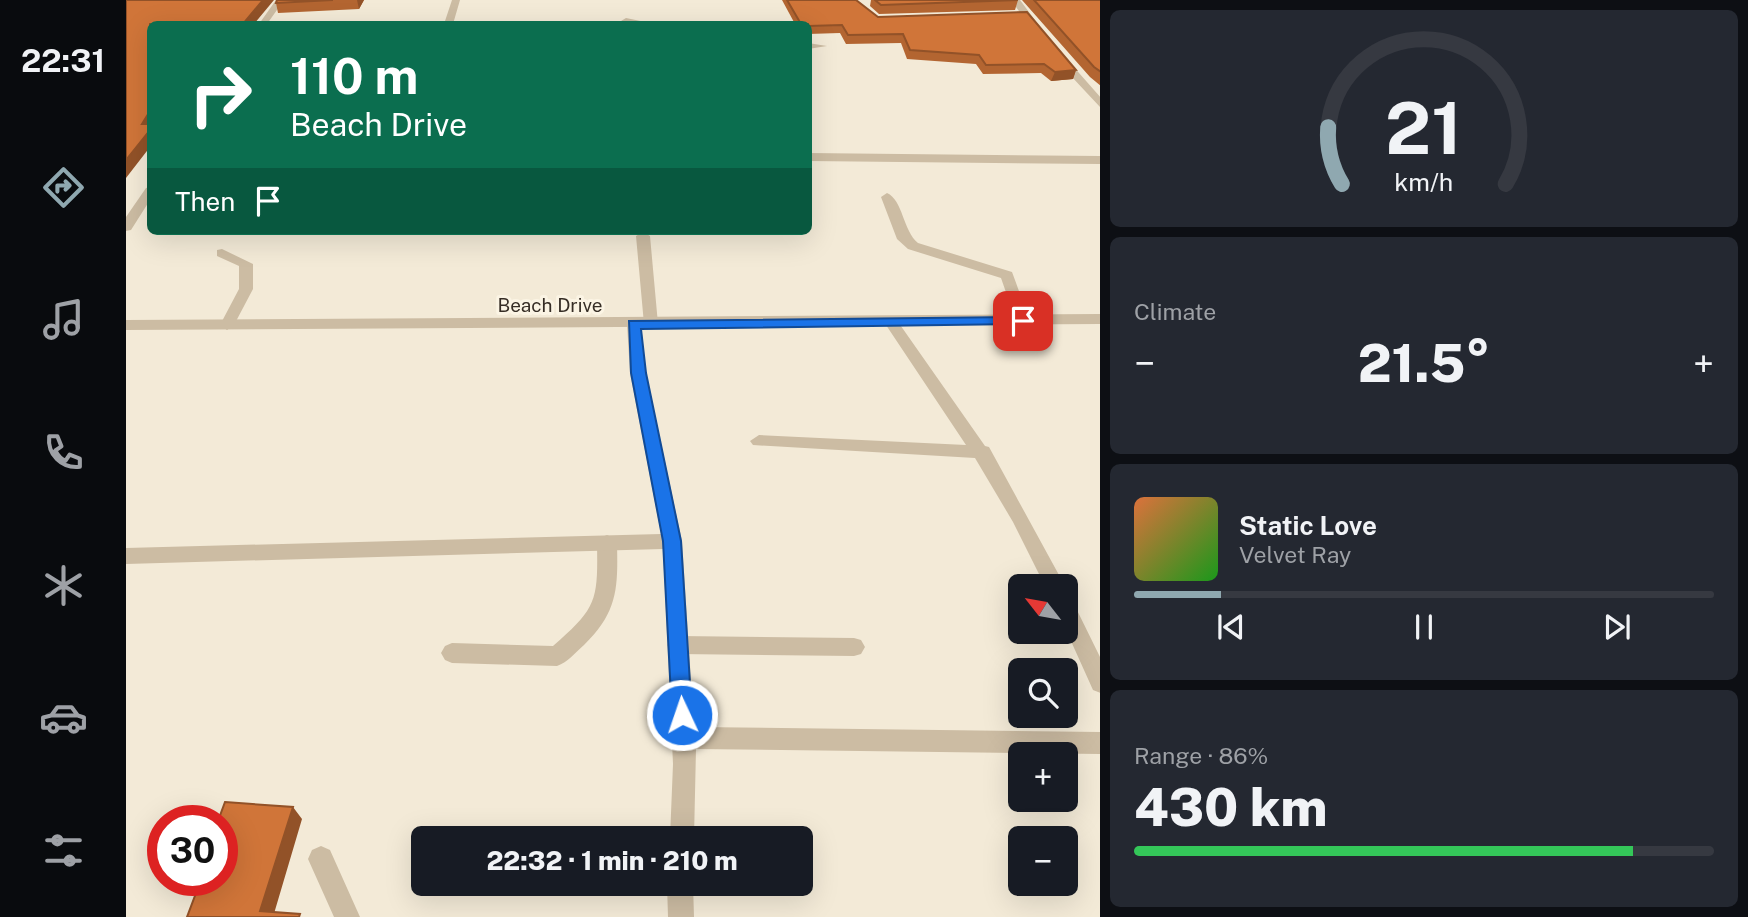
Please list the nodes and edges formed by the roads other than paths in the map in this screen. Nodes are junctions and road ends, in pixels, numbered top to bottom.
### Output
1 (279, 0) edge
2 (456, 0) edge
3 (1015, 0) edge
4 (1012, 15) edge
5 (1025, 15) junction
6 (265, 21) edge
7 (449, 21) edge
8 (1045, 40) edge
9 (812, 46) edge
10 (822, 46) dead end
11 (1054, 51) edge
12 (1100, 104) edge
13 (812, 157) edge
14 (1100, 160) edge
15 (147, 196) edge
16 (887, 197) dead end
17 (126, 227) edge
18 (643, 236) dead end
19 (222, 253) dead end
20 (1100, 319) edge
21 (1023, 321) junction
22 (891, 322) junction
23 (643, 324) junction
24 (227, 325) junction
25 (126, 326) edge
26 (759, 441) dead end
27 (983, 452) junction
28 (672, 541) junction
29 (607, 543) junction
30 (126, 555) edge
31 (1049, 574) edge
32 (1078, 629) edge
33 (678, 645) junction
34 (854, 646) dead end
35 (452, 653) dead end
36 (1096, 661) edge
37 (1100, 679) edge
38 (684, 738) junction
39 (1100, 743) edge
40 (682, 826) edge
41 (321, 859) dead end
42 (680, 896) edge
43 (347, 917) edge
44 (681, 917) edge

1 - 6 street
2 - 7 street
3 - 5 street
4 - 5 street
5 - 8 street
9 - 10 street
11 - 12 street
13 - 14 street
15 - 17 street
16 - 21 street
18 - 23 street
19 - 24 street
20 - 21 street, Beach Drive
21 - 22 street, Beach Drive
22 - 23 street, Beach Drive
22 - 27 street
23 - 24 street, Beach Drive
23 - 28 street
24 - 25 street, Beach Drive
26 - 27 street
27 - 31 street
28 - 29 street
28 - 33 street
29 - 30 street
29 - 35 street
32 - 36 street
33 - 34 street
33 - 38 street
36 - 37 street
38 - 39 street
38 - 40 street
41 - 43 street
42 - 44 street

